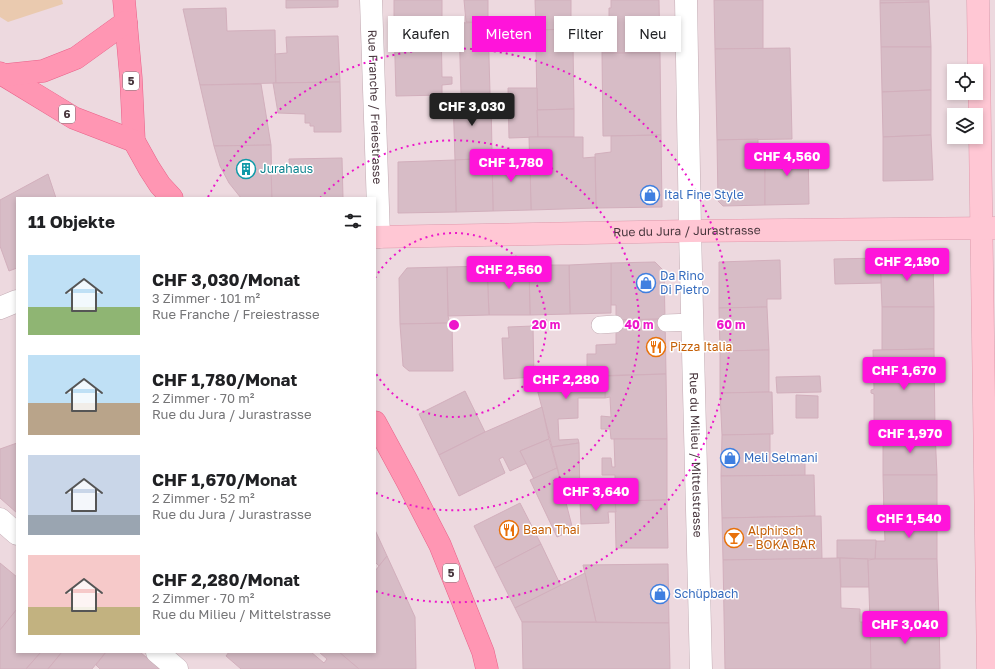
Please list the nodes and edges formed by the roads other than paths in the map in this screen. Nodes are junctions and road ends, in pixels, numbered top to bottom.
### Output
1 (124, 0) edge
2 (371, 0) edge
3 (686, 0) edge
4 (978, 0) edge
5 (126, 22) junction
6 (2, 74) edge
7 (134, 141) junction
8 (171, 197) edge
9 (375, 197) edge
10 (988, 228) edge
11 (690, 231) junction
12 (376, 239) edge
13 (16, 301) edge
14 (0, 308) edge
15 (692, 322) junction
16 (666, 323) dead end
17 (376, 424) edge
18 (0, 519) edge
19 (16, 533) edge
20 (158, 653) edge
21 (177, 669) edge
22 (486, 669) edge
23 (701, 669) edge
24 (988, 669) edge

1 - 5 main road, 5
2 - 9 street, Rue Franche / Freiestrasse
3 - 11 street, Rue du Milieu / Mittelstrasse
4 - 10 street
5 - 6 main road
5 - 7 main road, 5
6 - 7 main road, 6
7 - 8 main road, 5
10 - 11 street, Rue du Jura / Jurastrasse
10 - 24 street
11 - 12 street, Rue du Jura / Jurastrasse
11 - 15 street, Rue du Milieu / Mittelstrasse
13 - 14 street
15 - 16 lane
15 - 23 street, Rue du Milieu / Mittelstrasse
17 - 22 main road, 5
18 - 19 street
20 - 21 street

